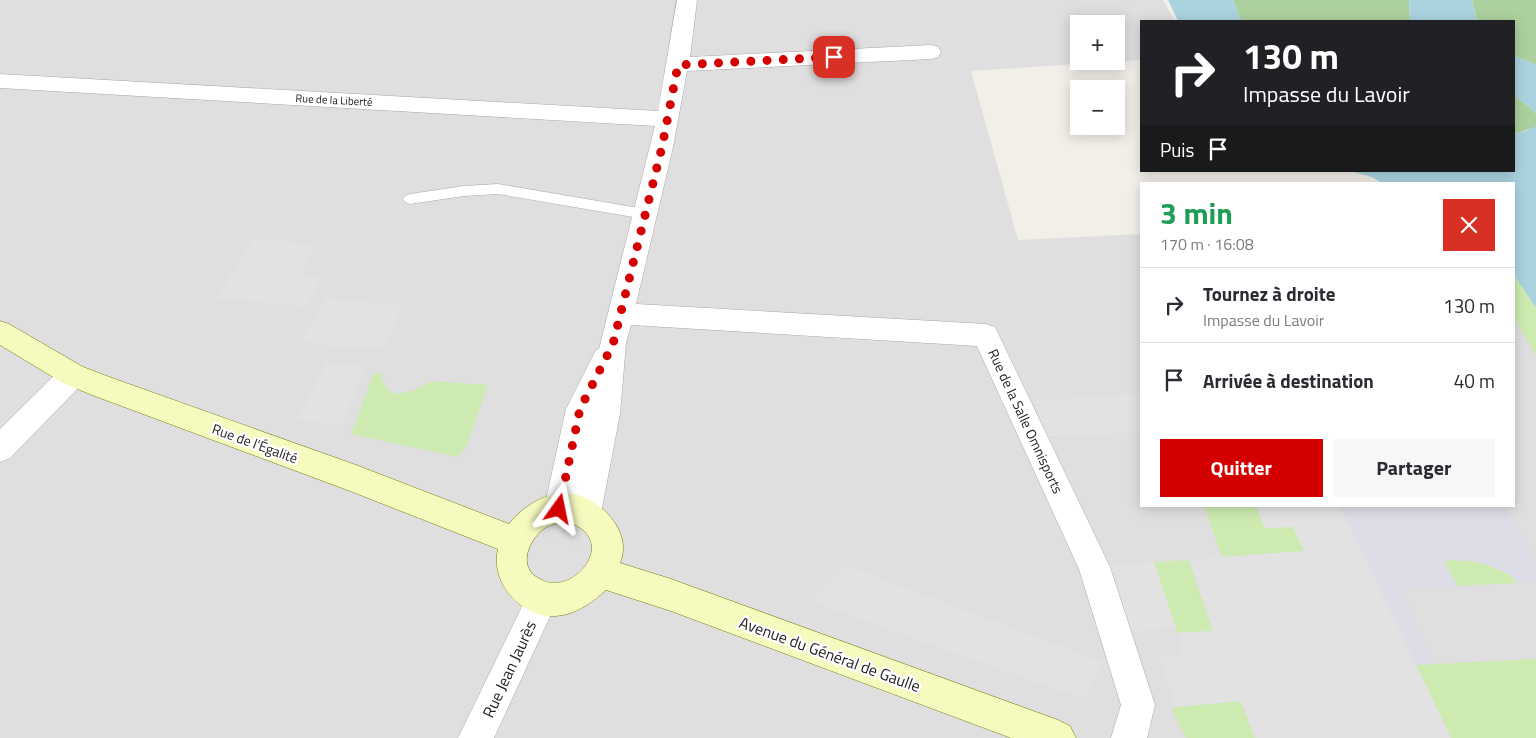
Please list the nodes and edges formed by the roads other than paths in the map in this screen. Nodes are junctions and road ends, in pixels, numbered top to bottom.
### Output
1 (687, 0) edge
2 (931, 52) dead end
3 (678, 65) junction
4 (0, 81) edge
5 (668, 119) junction
6 (410, 199) dead end
7 (645, 214) junction
8 (620, 314) junction
9 (0, 332) edge
10 (73, 375) junction
11 (0, 449) edge
12 (573, 511) junction
13 (516, 541) junction
14 (601, 574) junction
15 (542, 600) junction
16 (476, 738) edge
17 (1058, 738) edge
18 (1129, 738) edge

1 - 3 street
2 - 3 street
3 - 5 street
4 - 5 street, Rue de la Liberté
5 - 7 street
6 - 7 lane
7 - 8 street
8 - 12 street
8 - 18 street, Rue de la Salle Omnisports
9 - 10 street, Rue de l'Égalité
10 - 11 street
10 - 13 street, Rue de l'Égalité
12 - 13 street
12 - 14 street
13 - 15 street
14 - 15 street
14 - 17 street, Avenue du Général de Gaulle
15 - 16 street, Rue Jean Jaurès

